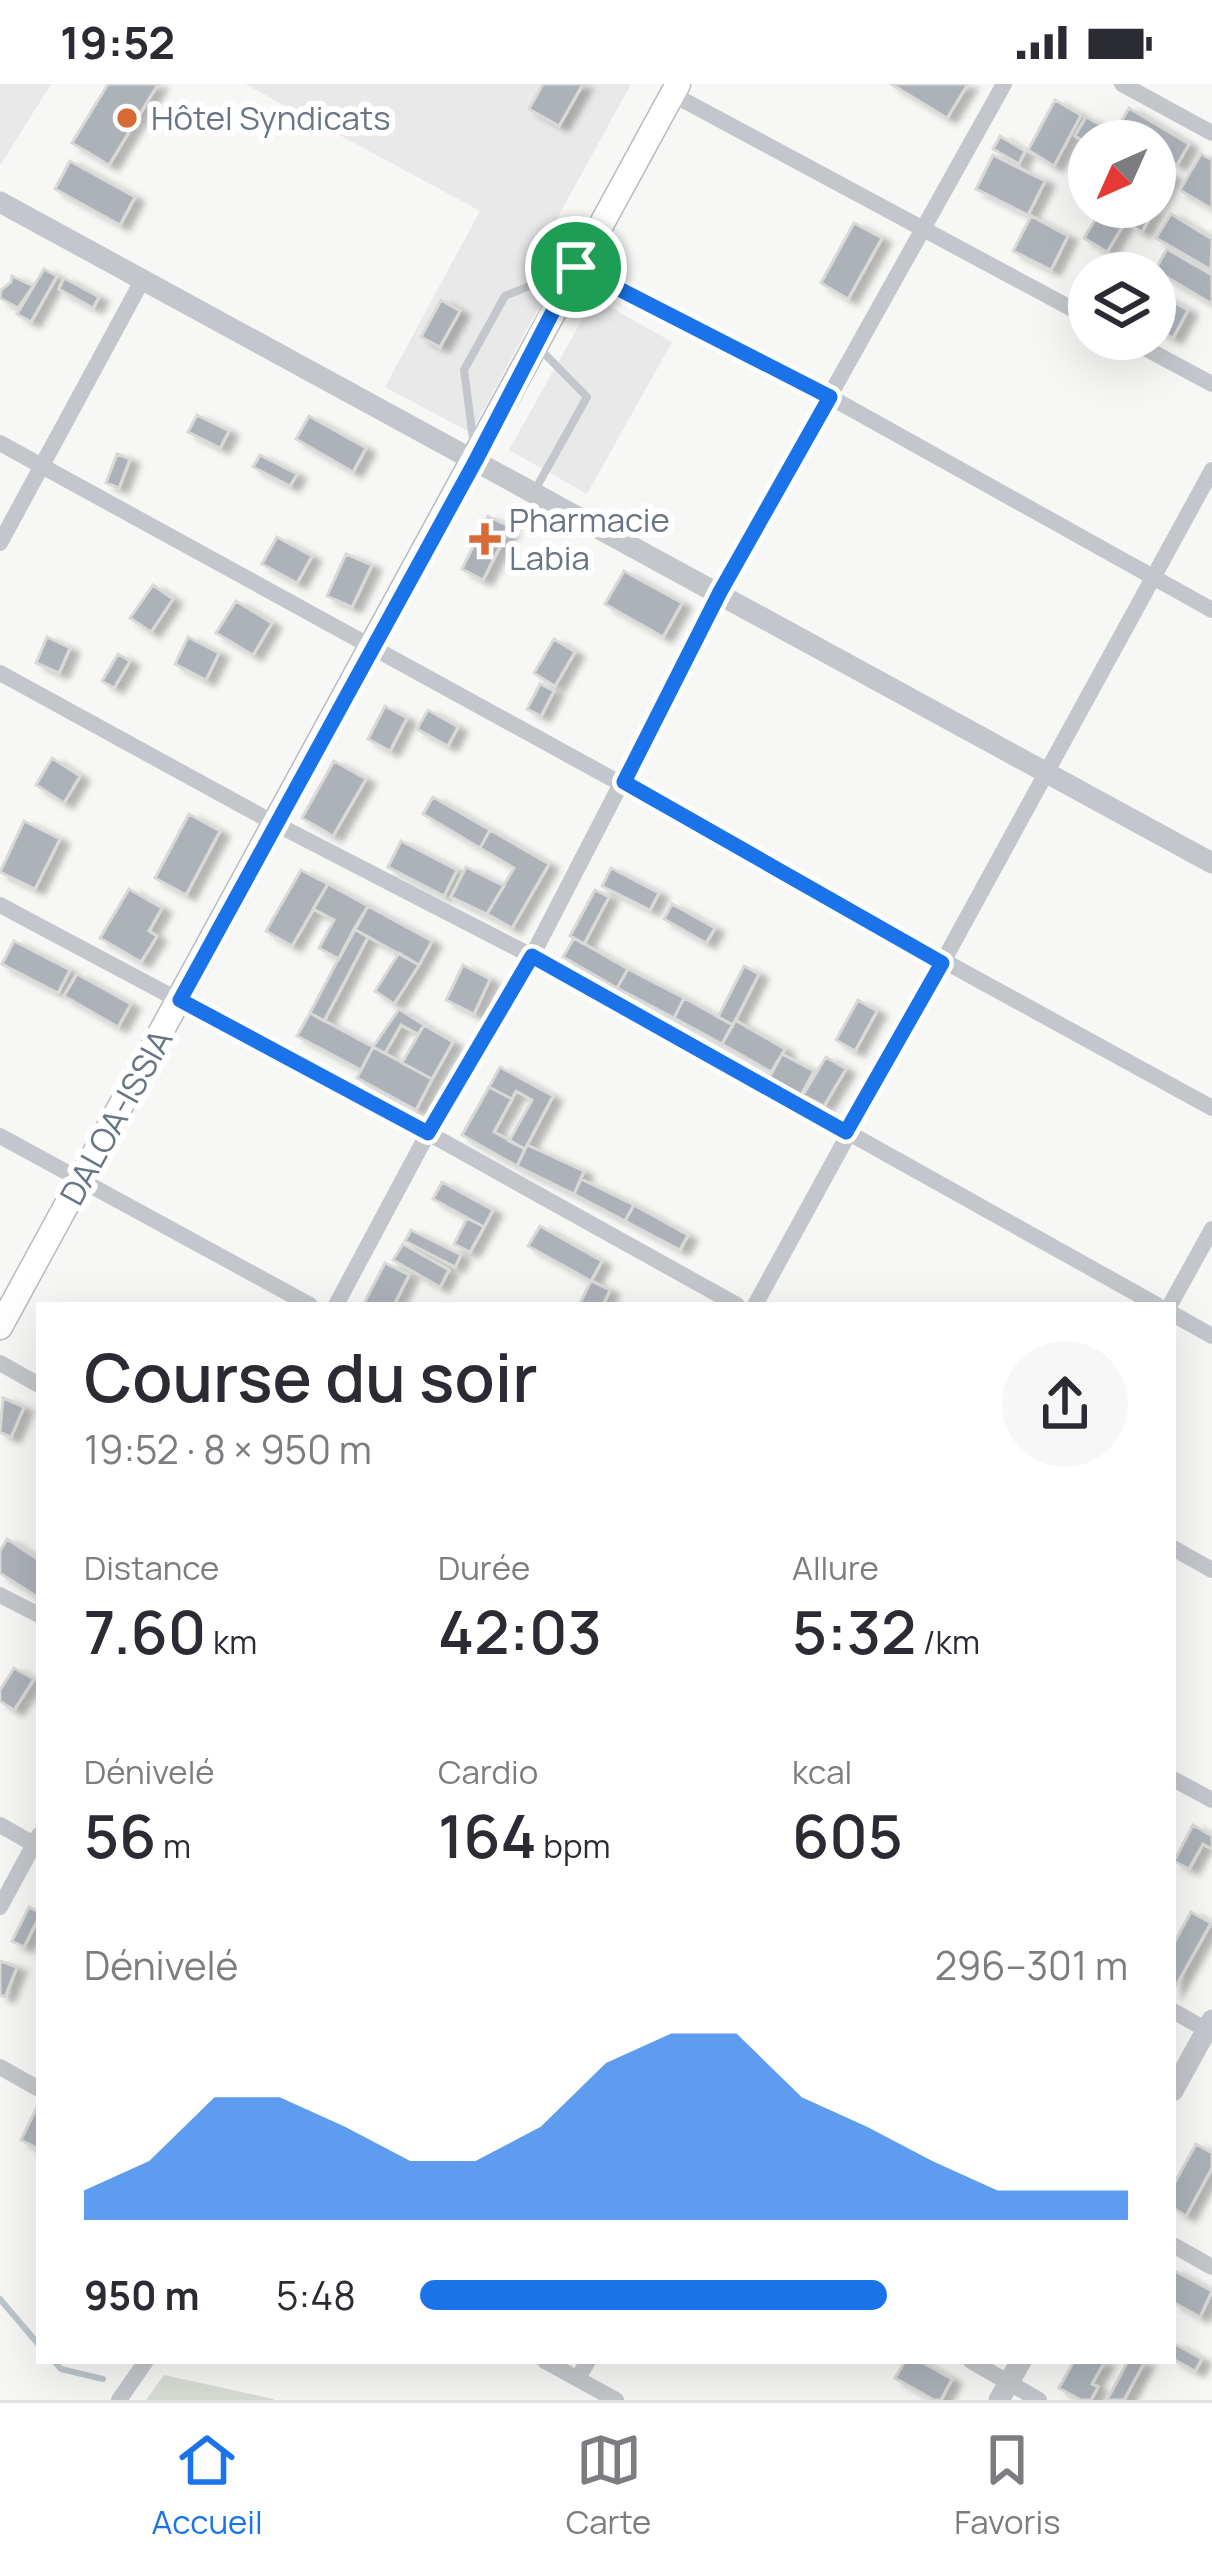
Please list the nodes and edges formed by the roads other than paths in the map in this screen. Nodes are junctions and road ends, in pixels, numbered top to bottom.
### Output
1 (1004, 84) edge
2 (1122, 84) edge
3 (675, 89) edge
4 (1212, 133) edge
5 (0, 202) edge
6 (922, 227) junction
7 (576, 267) junction
8 (143, 279) junction
9 (1068, 307) edge
10 (536, 344) junction
11 (1166, 360) edge
12 (1212, 385) edge
13 (830, 397) junction
14 (0, 443) edge
15 (476, 460) junction
16 (41, 466) junction
17 (1212, 470) edge
18 (534, 491) junction
19 (0, 543) edge
20 (1152, 576) junction
21 (720, 592) junction
22 (1212, 610) edge
23 (373, 648) junction
24 (0, 673) edge
25 (1046, 774) junction
26 (624, 782) junction
27 (274, 823) junction
28 (1212, 863) edge
29 (0, 905) edge
30 (532, 956) junction
31 (942, 963) junction
32 (180, 1000) junction
33 (1212, 1108) edge
34 (846, 1132) junction
35 (428, 1133) junction
36 (0, 1136) edge
37 (81, 1182) junction
38 (1212, 1229) edge
39 (304, 1302) edge
40 (338, 1302) edge
41 (731, 1302) edge
42 (757, 1302) edge
43 (1151, 1302) edge
44 (1172, 1302) edge
45 (1176, 1316) edge
46 (0, 1328) edge
47 (1212, 1336) edge
48 (0, 1363) edge
49 (36, 1383) edge
50 (1176, 1550) edge
51 (1212, 1570) edge
52 (0, 1594) edge
53 (36, 1613) edge
54 (1176, 1781) edge
55 (1212, 1800) edge
56 (0, 1825) edge
57 (36, 1842) edge
58 (36, 1844) edge
59 (0, 1906) edge
60 (1176, 2012) edge
61 (1210, 2028) edge
62 (0, 2067) edge
63 (1176, 2086) edge
64 (36, 2087) edge
65 (1176, 2247) edge
66 (1212, 2267) edge
67 (144, 2364) edge
68 (550, 2364) edge
69 (586, 2364) edge
70 (974, 2364) edge
71 (1019, 2364) edge
72 (578, 2378) junction
73 (1004, 2391) edge
74 (119, 2400) edge
75 (616, 2400) edge
76 (1039, 2400) edge

1 - 6 street
2 - 4 street
3 - 6 street
3 - 7 main road, DALOA-ISSIA
5 - 8 street
6 - 9 street
6 - 13 street
7 - 10 main road, DALOA-ISSIA
7 - 13 street
7 - 15 lane
8 - 15 street
8 - 16 street
10 - 15 main road, DALOA-ISSIA
10 - 18 lane
11 - 12 street
13 - 20 street
13 - 21 street
14 - 16 street
15 - 18 street
15 - 23 main road, DALOA-ISSIA
16 - 19 street
16 - 23 street
17 - 20 street
18 - 21 street
20 - 22 street
20 - 25 street
21 - 25 street
21 - 26 street
23 - 26 street
23 - 27 main road, DALOA-ISSIA
24 - 27 street
25 - 28 street
25 - 31 street
26 - 30 street
26 - 31 street
27 - 30 street
27 - 32 main road, DALOA-ISSIA
29 - 32 street
30 - 34 street
30 - 35 street
31 - 33 street
31 - 34 street
32 - 35 street
32 - 37 main road, DALOA-ISSIA
34 - 42 street
34 - 43 street
35 - 40 street
35 - 41 street
36 - 37 street
37 - 39 street
37 - 46 main road, DALOA-ISSIA
38 - 44 street
45 - 47 street
48 - 49 street
50 - 51 street
52 - 53 street
54 - 55 street
56 - 57 street
58 - 59 street
60 - 61 street
61 - 63 street
62 - 64 street
65 - 66 street
67 - 74 street
68 - 72 street
69 - 72 street
70 - 73 street
71 - 73 street
72 - 75 street
73 - 76 street

